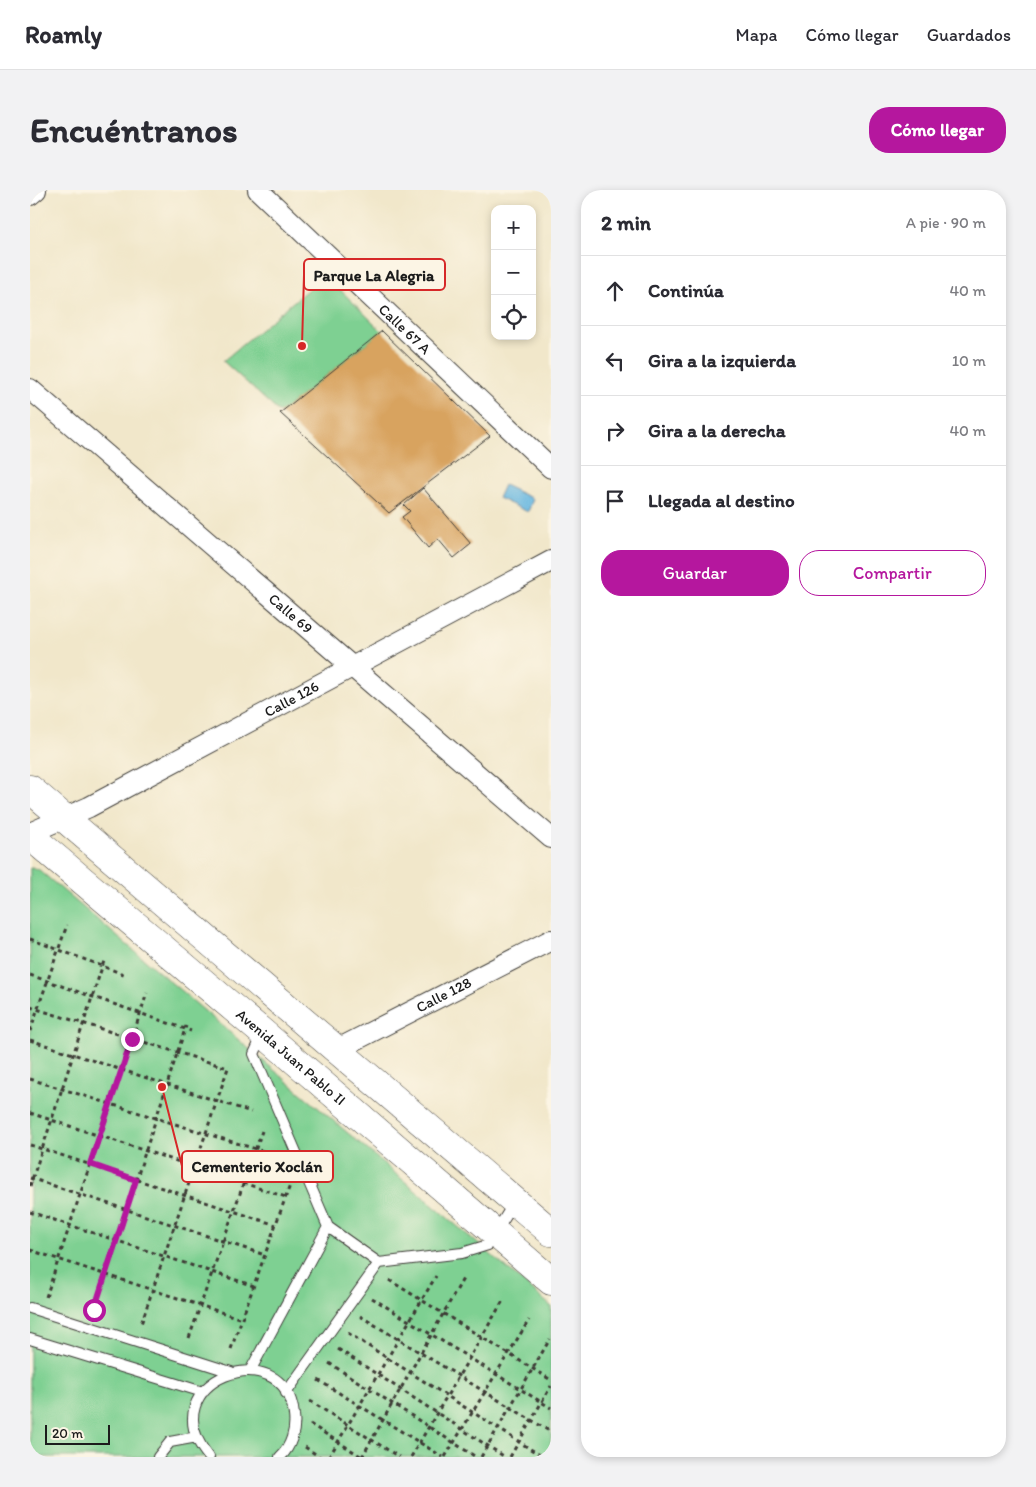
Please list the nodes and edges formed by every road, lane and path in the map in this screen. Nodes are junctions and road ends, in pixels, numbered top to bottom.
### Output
1 (36, 190) edge
2 (258, 190) edge
3 (30, 195) edge
4 (30, 389) edge
5 (551, 468) edge
6 (551, 561) edge
7 (352, 667) junction
8 (30, 789) edge
9 (63, 818) junction
10 (30, 834) edge
11 (551, 838) edge
12 (67, 925) dead end
13 (30, 939) edge
14 (551, 940) edge
15 (58, 950) junction
16 (105, 958) dead end
17 (102, 966) junction
18 (30, 974) edge
19 (126, 975) dead end
20 (48, 981) junction
21 (147, 993) dead end
22 (92, 996) junction
23 (30, 1007) edge
24 (38, 1010) junction
25 (140, 1013) junction
26 (84, 1024) junction
27 (186, 1028) junction
28 (30, 1031) edge
29 (192, 1031) dead end
30 (264, 1033) junction
31 (132, 1039) junction
32 (30, 1040) edge
33 (336, 1050) junction
34 (177, 1052) junction
35 (73, 1054) junction
36 (122, 1070) junction
37 (30, 1079) edge
38 (167, 1085) junction
39 (62, 1089) junction
40 (217, 1101) junction
41 (110, 1104) junction
42 (251, 1112) dead end
43 (30, 1113) edge
44 (156, 1118) junction
45 (52, 1120) junction
46 (262, 1131) dead end
47 (206, 1134) junction
48 (100, 1136) junction
49 (30, 1145) edge
50 (42, 1149) junction
51 (255, 1149) junction
52 (146, 1151) junction
53 (274, 1155) dead end
54 (90, 1164) junction
55 (194, 1167) junction
56 (31, 1179) edge
57 (136, 1180) junction
58 (243, 1183) junction
59 (290, 1185) dead end
60 (30, 1186) edge
61 (80, 1194) junction
62 (185, 1196) junction
63 (286, 1197) junction
64 (515, 1202) junction
65 (126, 1210) junction
66 (30, 1212) edge
67 (233, 1212) junction
68 (70, 1225) junction
69 (175, 1225) junction
70 (276, 1225) junction
71 (328, 1227) junction
72 (551, 1232) edge
73 (496, 1234) junction
74 (116, 1240) junction
75 (223, 1241) junction
76 (30, 1250) edge
77 (265, 1255) junction
78 (164, 1256) junction
79 (58, 1259) junction
80 (379, 1263) junction
81 (212, 1272) junction
82 (105, 1274) junction
83 (436, 1276) dead end
84 (464, 1277) dead end
85 (389, 1280) dead end
86 (551, 1280) edge
87 (254, 1286) junction
88 (153, 1290) junction
89 (46, 1296) dead end
90 (372, 1298) dead end
91 (504, 1299) dead end
92 (422, 1300) junction
93 (200, 1305) junction
94 (30, 1308) edge
95 (94, 1310) dead end
96 (444, 1314) junction
97 (359, 1315) dead end
98 (242, 1319) junction
99 (529, 1320) dead end
100 (410, 1321) junction
101 (141, 1324) dead end
102 (348, 1333) dead end
103 (432, 1335) junction
104 (482, 1337) junction
105 (188, 1338) dead end
106 (30, 1339) edge
107 (398, 1339) junction
108 (550, 1339) edge
109 (338, 1349) dead end
110 (231, 1350) dead end
111 (421, 1353) junction
112 (508, 1354) junction
113 (387, 1358) junction
114 (470, 1358) junction
115 (329, 1363) dead end
116 (532, 1369) junction
117 (250, 1371) junction
118 (231, 1372) junction
119 (410, 1372) junction
120 (378, 1374) junction
121 (496, 1374) junction
122 (459, 1376) junction
123 (318, 1380) dead end
124 (551, 1380) edge
125 (551, 1386) edge
126 (369, 1388) junction
127 (401, 1389) junction
128 (520, 1389) junction
129 (203, 1392) junction
130 (485, 1392) junction
131 (286, 1393) junction
132 (447, 1396) junction
133 (310, 1401) dead end
134 (542, 1402) junction
135 (392, 1404) junction
136 (360, 1405) junction
137 (510, 1407) junction
138 (551, 1408) edge
139 (473, 1412) junction
140 (437, 1413) junction
141 (383, 1420) junction
142 (532, 1420) junction
143 (310, 1424) dead end
144 (348, 1425) junction
145 (429, 1427) junction
146 (498, 1428) junction
147 (462, 1429) junction
148 (551, 1432) edge
149 (197, 1437) junction
150 (372, 1440) junction
151 (338, 1442) junction
152 (420, 1442) junction
153 (519, 1442) junction
154 (454, 1443) junction
155 (488, 1445) junction
156 (305, 1447) dead end
157 (199, 1452) edge
158 (551, 1452) edge
159 (158, 1457) edge
160 (209, 1457) edge
161 (280, 1457) edge
162 (320, 1457) edge
163 (329, 1457) edge
164 (362, 1457) edge
165 (399, 1457) edge
166 (411, 1457) edge
167 (444, 1457) edge
168 (476, 1457) edge
169 (481, 1457) edge
170 (506, 1457) edge
171 (510, 1457) edge
172 (543, 1457) edge
173 (548, 1457) edge

1 - 3 street
2 - 5 street, Calle 67 A
4 - 7 street, Calle 69
6 - 7 street, Calle 126
7 - 9 street, Calle 126
7 - 11 street, Calle 69
8 - 9 main road
9 - 10 street, Calle 126
9 - 33 main road
10 - 30 main road, Avenida Juan Pablo II
12 - 15 path
13 - 15 path
14 - 33 street, Calle 128
15 - 17 path
15 - 20 path
16 - 17 path
17 - 19 path
17 - 22 path
18 - 20 path
20 - 22 path
20 - 24 path
21 - 25 path
22 - 25 path
22 - 26 path
23 - 24 path
24 - 26 path
24 - 28 path
25 - 27 path
25 - 31 path
26 - 31 path
26 - 35 path
27 - 29 path
27 - 34 path
30 - 71 lane
30 - 73 main road, Avenida Juan Pablo II
31 - 34 path
31 - 36 path
32 - 35 path
33 - 64 main road
34 - 38 path
34 - 40 path
35 - 36 path
35 - 39 path
36 - 38 path
36 - 41 path
37 - 39 path
38 - 40 path
38 - 44 path
39 - 41 path
39 - 45 path
40 - 42 path
40 - 47 path
41 - 44 path
41 - 48 path
43 - 45 path
44 - 47 path
44 - 52 path
45 - 48 path
45 - 50 path
46 - 51 path
47 - 51 path
47 - 55 path
48 - 52 path
48 - 54 path
49 - 50 path
50 - 54 path
50 - 56 path
51 - 53 path
51 - 58 path
52 - 55 path
52 - 57 path
54 - 57 path
54 - 61 path
55 - 58 path
55 - 62 path
56 - 60 path
56 - 61 path
57 - 62 path
57 - 65 path
58 - 63 path
58 - 67 path
59 - 63 path
61 - 65 path
61 - 68 path
62 - 67 path
62 - 69 path
63 - 70 path
64 - 72 main road
64 - 73 lane
65 - 69 path
65 - 74 path
66 - 68 path
67 - 70 path
67 - 75 path
68 - 74 path
68 - 79 path
69 - 75 path
69 - 78 path
70 - 77 path
71 - 80 lane
71 - 117 lane
73 - 80 lane
73 - 86 main road, Avenida Juan Pablo II
74 - 78 path
74 - 82 path
75 - 77 path
75 - 81 path
76 - 79 path
77 - 87 path
78 - 81 path
78 - 88 path
79 - 82 path
79 - 89 path
80 - 131 lane
81 - 87 path
81 - 93 path
82 - 88 path
82 - 95 path
83 - 92 path
84 - 96 path
85 - 92 path
87 - 98 path
88 - 93 path
88 - 101 path
90 - 100 path
91 - 104 path
92 - 96 path
92 - 100 path
93 - 98 path
93 - 105 path
94 - 118 lane
96 - 103 path
96 - 104 path
97 - 107 path
98 - 110 path
99 - 112 path
100 - 103 path
100 - 107 path
102 - 113 path
103 - 111 path
103 - 114 path
104 - 112 path
104 - 114 path
106 - 129 lane
107 - 111 path
107 - 113 path
108 - 116 path
109 - 120 path
111 - 119 path
111 - 122 path
112 - 116 path
112 - 121 path
113 - 119 path
113 - 120 path
114 - 121 path
114 - 122 path
115 - 126 path
116 - 124 path
116 - 128 path
117 - 118 lane
117 - 131 lane
118 - 129 lane
119 - 127 path
119 - 132 path
120 - 126 path
120 - 127 path
121 - 128 path
121 - 130 path
122 - 130 path
122 - 132 path
123 - 136 path
125 - 134 path
126 - 135 path
126 - 136 path
127 - 135 path
127 - 140 path
128 - 134 path
128 - 137 path
129 - 149 lane
130 - 137 path
130 - 139 path
131 - 161 lane
132 - 139 path
132 - 140 path
133 - 144 path
134 - 138 path
134 - 142 path
135 - 141 path
135 - 145 path
136 - 141 path
136 - 144 path
137 - 142 path
137 - 146 path
139 - 146 path
139 - 147 path
140 - 145 path
140 - 147 path
141 - 150 path
141 - 152 path
142 - 148 path
142 - 153 path
143 - 151 path
144 - 150 path
144 - 151 path
145 - 152 path
145 - 154 path
146 - 153 path
146 - 155 path
147 - 154 path
147 - 155 path
149 - 157 lane
149 - 159 lane
150 - 164 path
150 - 165 path
151 - 163 path
151 - 164 path
152 - 166 path
152 - 167 path
153 - 171 path
153 - 172 path
154 - 167 path
154 - 168 path
155 - 169 path
155 - 170 path
156 - 162 path
157 - 160 lane
158 - 173 path

